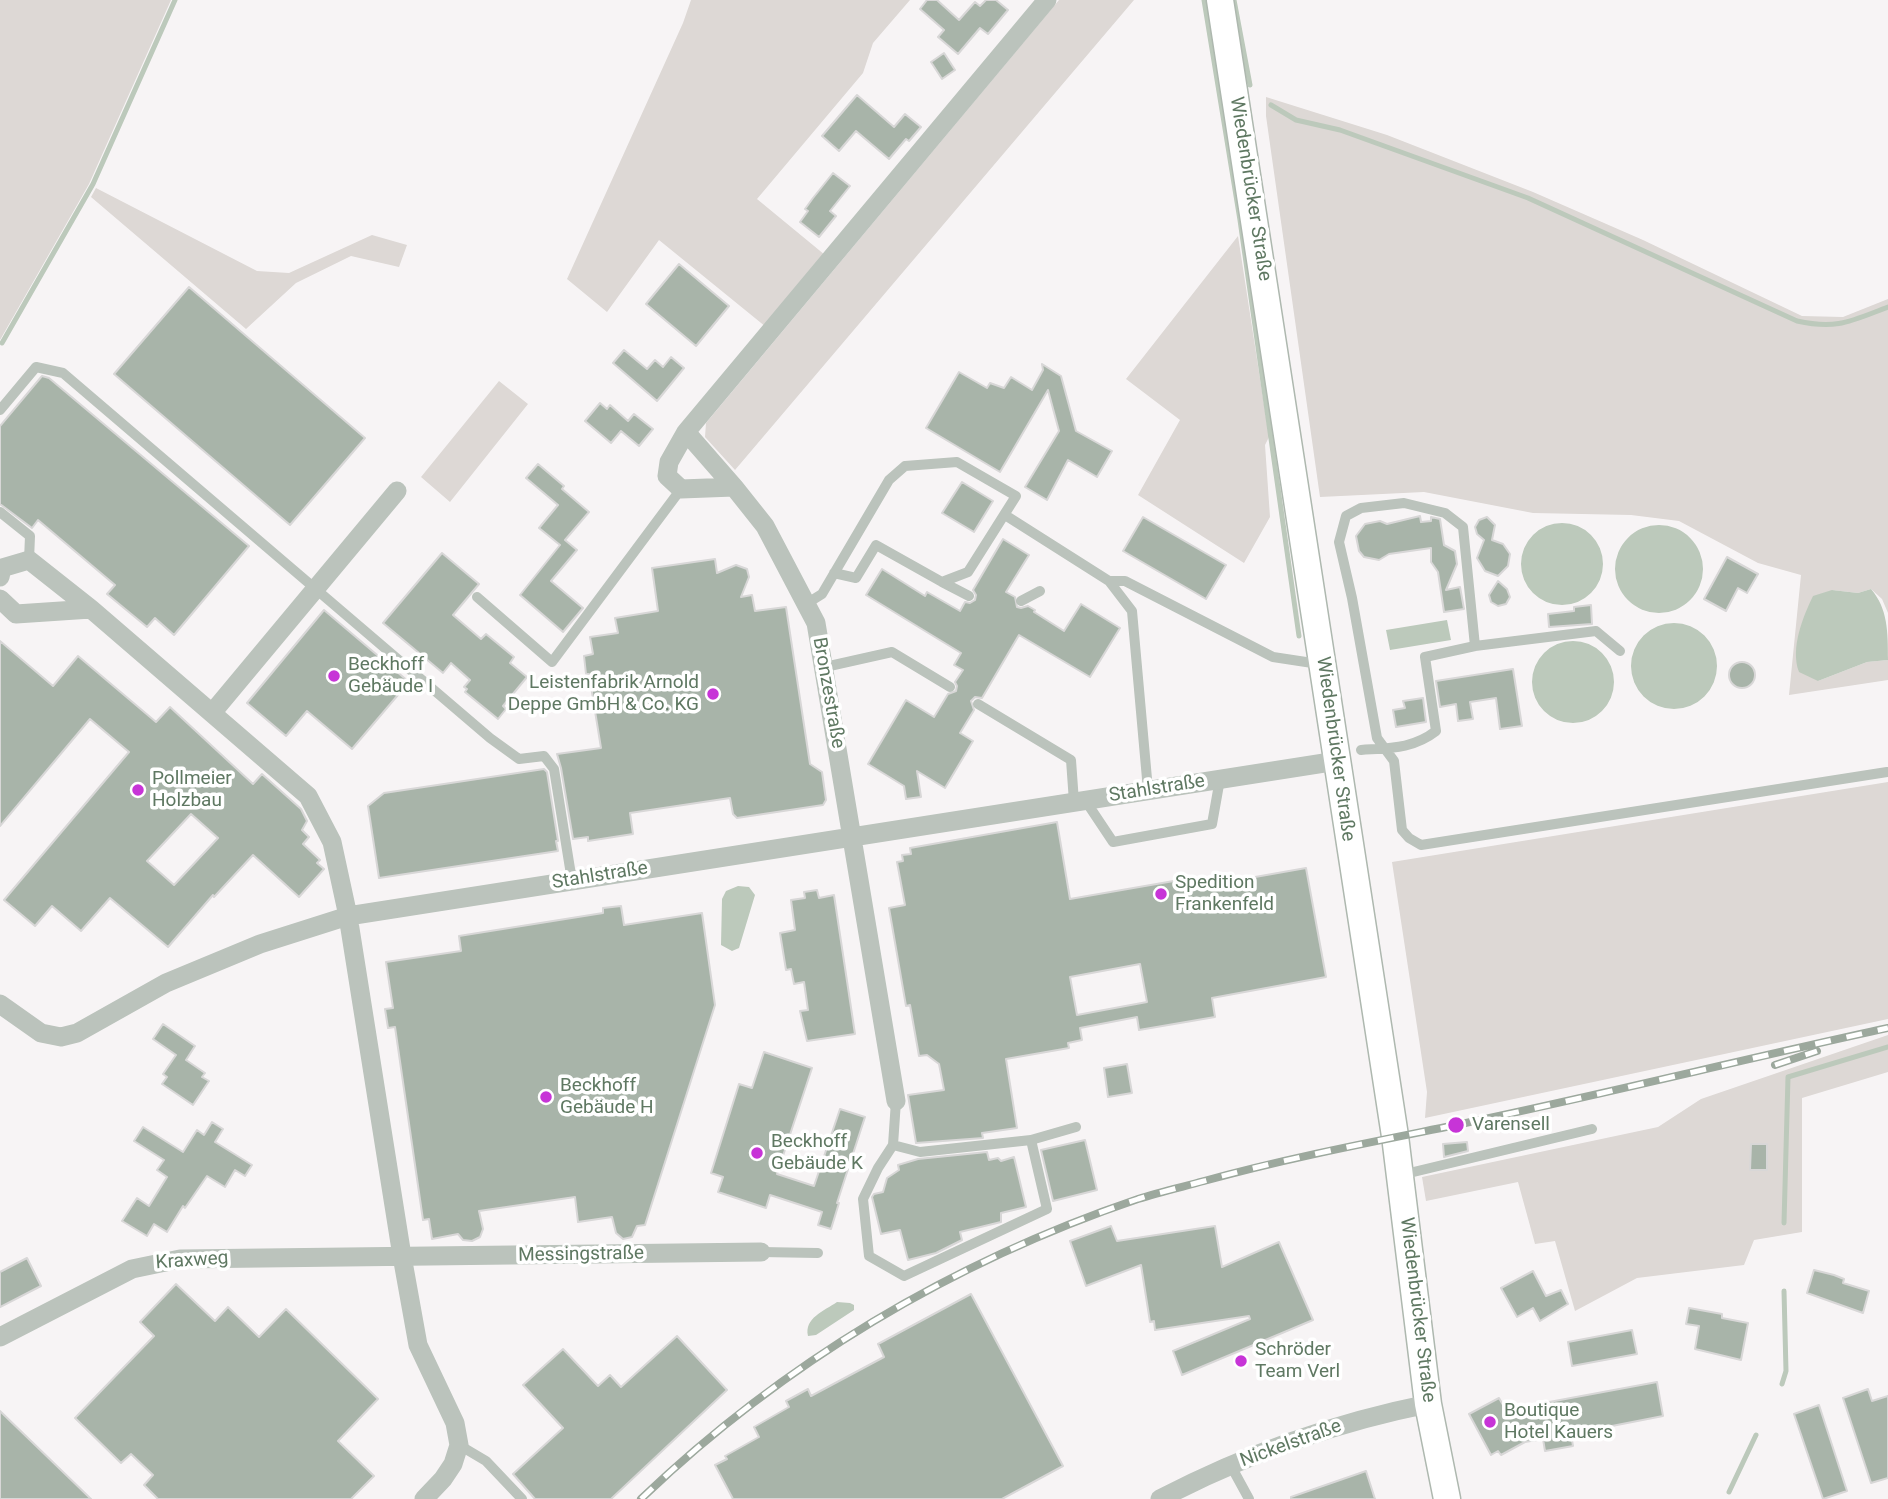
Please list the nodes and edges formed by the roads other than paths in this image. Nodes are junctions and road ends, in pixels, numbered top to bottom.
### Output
1 (1047, 0) edge
2 (1220, 0) edge
3 (0, 410) edge
4 (685, 432) junction
5 (734, 487) junction
6 (681, 489) junction
7 (397, 491) dead end
8 (0, 512) edge
9 (1005, 515) junction
10 (29, 560) junction
11 (834, 573) junction
12 (0, 577) edge
13 (1109, 581) junction
14 (942, 582) junction
15 (316, 588) junction
16 (1040, 591) dead end
17 (969, 596) dead end
18 (477, 597) dead end
19 (0, 600) edge
20 (1021, 601) dead end
21 (806, 604) junction
22 (91, 609) junction
23 (1475, 646) junction
24 (1620, 651) dead end
25 (1323, 664) junction
26 (825, 667) junction
27 (950, 687) dead end
28 (978, 704) dead end
29 (212, 713) junction
30 (1384, 748) junction
31 (1361, 750) dead end
32 (1337, 761) junction
33 (1887, 772) edge
34 (1220, 779) junction
35 (1148, 790) junction
36 (1080, 801) junction
37 (852, 837) junction
38 (572, 881) junction
39 (348, 916) junction
40 (3, 1012) edge
41 (895, 1101) joint
42 (1076, 1127) dead end
43 (1592, 1129) dead end
44 (1031, 1140) junction
45 (893, 1145) junction
46 (1401, 1175) junction
47 (761, 1252) joint
48 (817, 1253) dead end
49 (402, 1256) junction
50 (0, 1337) edge
51 (1429, 1404) junction
52 (459, 1446) junction
53 (1231, 1466) junction
54 (424, 1499) edge
55 (522, 1499) edge
56 (1160, 1499) edge
57 (1249, 1499) edge
58 (1447, 1499) edge

1 - 4 street
2 - 25 main road, Wiedenbrücker Straße
3 - 15 lane
4 - 5 street, Bronzestraße
4 - 6 street
5 - 6 street
5 - 21 street, Bronzestraße
6 - 18 lane
7 - 15 street
8 - 10 lane
9 - 11 lane
9 - 13 lane
9 - 14 lane
10 - 12 street
10 - 22 street
11 - 14 lane
11 - 21 lane
13 - 25 lane
13 - 35 lane
14 - 17 lane
15 - 29 street
15 - 38 lane
16 - 20 lane
19 - 22 street
21 - 26 street, Bronzestraße
22 - 29 street
23 - 24 lane
23 - 30 lane
23 - 30 lane
25 - 32 main road, Wiedenbrücker Straße
26 - 27 lane
26 - 37 street, Bronzestraße
28 - 36 lane
29 - 39 street
30 - 31 lane
30 - 33 lane
32 - 34 street, Stahlstraße
32 - 46 main road, Wiedenbrücker Straße
34 - 35 street, Stahlstraße
34 - 36 lane
35 - 36 street, Stahlstraße
36 - 37 street, Stahlstraße
37 - 38 street, Stahlstraße
37 - 41 street
38 - 39 street, Stahlstraße
39 - 40 street, Stahlstraße
39 - 49 street
41 - 45 lane
42 - 44 lane
43 - 46 lane
44 - 45 lane
44 - 45 lane
46 - 51 main road, Wiedenbrücker Straße
47 - 48 lane
47 - 49 street, Messingstraße
49 - 50 street, Kraxweg
49 - 52 street
51 - 53 street, Nickelstraße
51 - 58 main road, Wiedenbrücker Straße
52 - 54 street
52 - 55 lane
53 - 56 street, Nickelstraße
53 - 57 lane

